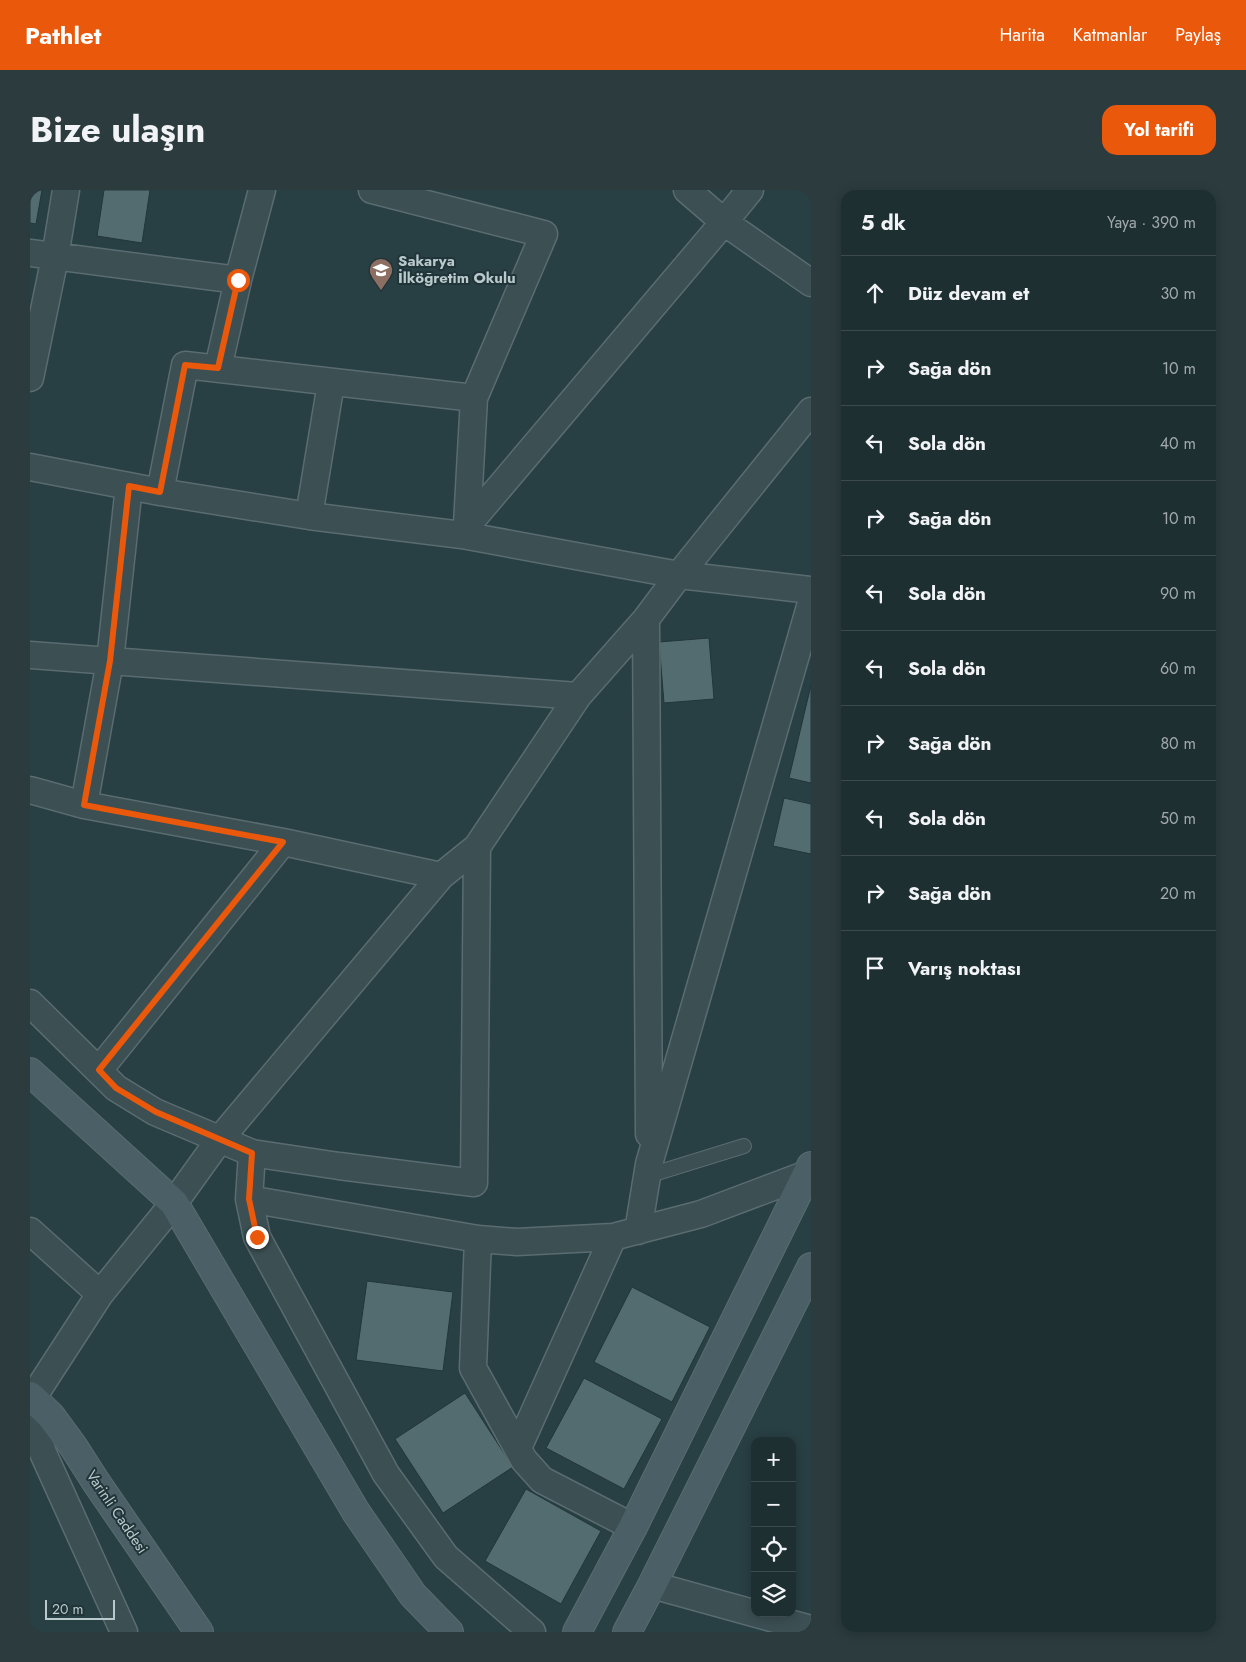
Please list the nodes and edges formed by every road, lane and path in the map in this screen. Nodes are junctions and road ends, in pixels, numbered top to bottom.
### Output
1 (66, 190) edge
2 (262, 190) edge
3 (372, 190) edge
4 (687, 190) edge
5 (750, 190) edge
6 (724, 222) junction
7 (30, 254) edge
8 (55, 257) junction
9 (238, 280) junction
10 (811, 283) edge
11 (218, 368) junction
12 (30, 378) edge
13 (331, 383) junction
14 (474, 398) junction
15 (811, 411) edge
16 (30, 467) edge
17 (129, 486) junction
18 (160, 492) junction
19 (309, 516) junction
20 (464, 530) junction
21 (679, 574) junction
22 (811, 590) edge
23 (811, 603) edge
24 (646, 619) junction
25 (30, 655) edge
26 (110, 661) junction
27 (578, 696) junction
28 (30, 790) edge
29 (84, 805) junction
30 (283, 842) junction
31 (477, 847) junction
32 (441, 876) junction
33 (30, 1003) edge
34 (99, 1070) junction
35 (30, 1072) edge
36 (220, 1139) junction
37 (744, 1146) dead end
38 (252, 1153) junction
39 (648, 1170) junction
40 (809, 1170) edge
41 (249, 1199) junction
42 (174, 1203) junction
43 (30, 1231) edge
44 (638, 1231) junction
45 (613, 1237) junction
46 (478, 1239) junction
47 (811, 1267) edge
48 (100, 1294) junction
49 (31, 1399) edge
50 (518, 1448) junction
51 (633, 1527) junction
52 (652, 1585) junction
53 (413, 1595) junction
54 (811, 1629) edge
55 (124, 1632) edge
56 (199, 1632) edge
57 (449, 1632) edge
58 (456, 1632) edge
59 (532, 1632) edge
60 (577, 1632) edge
61 (626, 1632) edge

1 - 8 street
2 - 9 street
3 - 14 street
4 - 6 street
5 - 6 street
6 - 10 street
6 - 20 street
7 - 8 street
8 - 9 street
8 - 12 street
9 - 11 street
11 - 13 street
11 - 18 street
13 - 14 street
13 - 19 street
14 - 20 street
15 - 21 street
16 - 17 street
17 - 18 street
17 - 26 street
18 - 19 street
19 - 20 street
20 - 21 street
21 - 22 street
21 - 24 street
23 - 39 street
24 - 27 street
24 - 39 street
25 - 26 street
26 - 27 street
26 - 29 street
27 - 31 street
28 - 29 street
29 - 30 street
30 - 32 street
30 - 34 street
31 - 32 street
31 - 38 street
32 - 36 street
33 - 34 street
34 - 36 street
35 - 42 main road
36 - 38 street
36 - 42 street
37 - 39 lane
38 - 41 street
39 - 44 street
40 - 44 street
40 - 51 main road
41 - 46 street
41 - 59 street
42 - 48 street
42 - 53 main road
43 - 48 street
44 - 45 street
45 - 46 street
45 - 50 street
46 - 50 street
47 - 52 main road
48 - 49 street
49 - 55 street
49 - 56 main road, Varinli Caddesi
50 - 51 street
51 - 60 main road
52 - 54 street
52 - 61 main road
53 - 57 main road
53 - 58 main road

